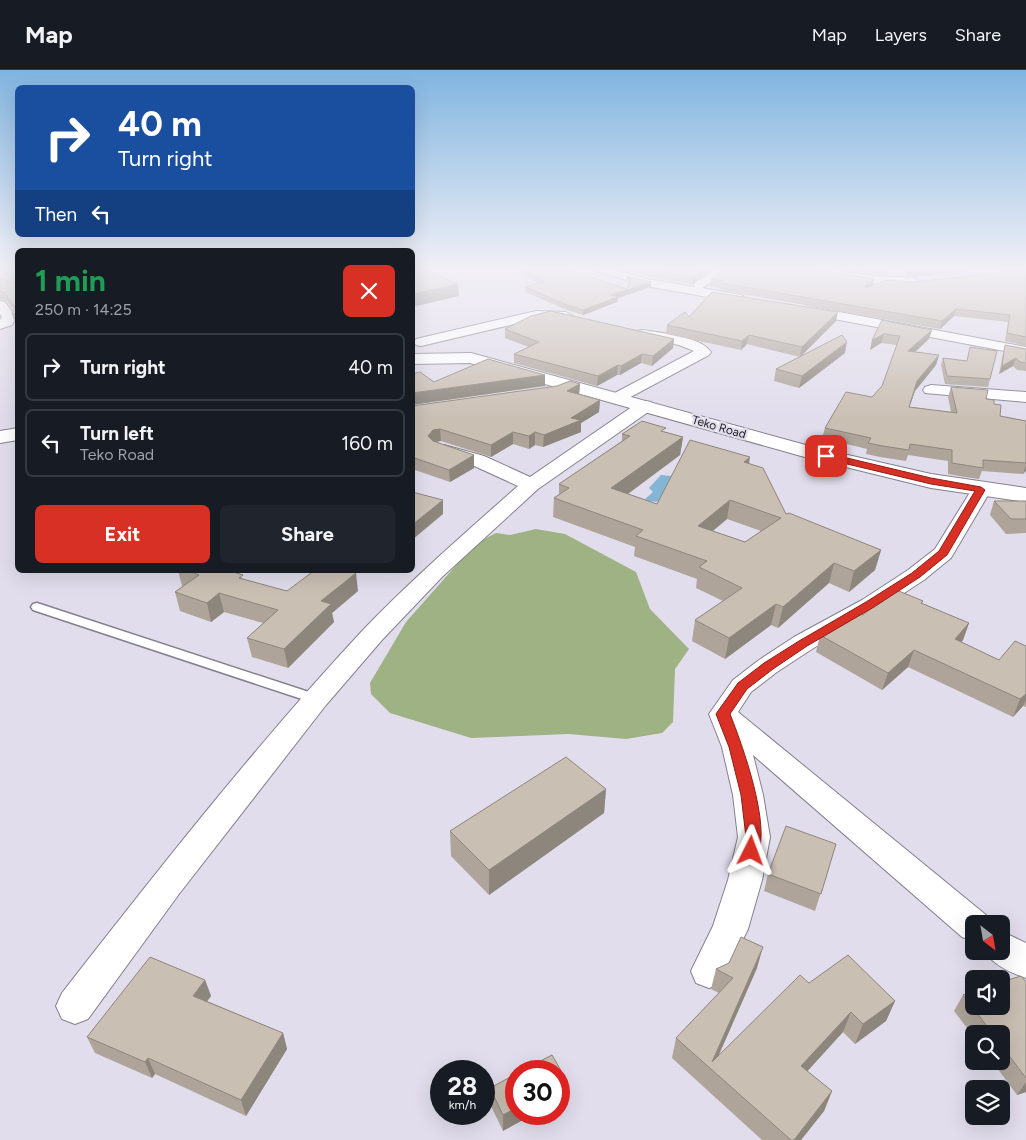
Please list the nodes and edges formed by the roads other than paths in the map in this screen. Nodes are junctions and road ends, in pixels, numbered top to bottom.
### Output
1 (521, 319) edge
2 (578, 319) edge
3 (856, 319) edge
4 (584, 320) edge
5 (632, 331) edge
6 (415, 346) edge
7 (1026, 351) edge
8 (570, 385) junction
9 (931, 390) dead end
10 (538, 394) edge
11 (1026, 397) edge
12 (617, 398) junction
13 (645, 406) junction
14 (15, 434) edge
15 (0, 437) edge
16 (440, 448) edge
17 (530, 485) junction
18 (981, 490) junction
19 (1026, 495) edge
20 (37, 607) dead end
21 (316, 699) junction
22 (723, 714) junction
23 (965, 918) edge
24 (1010, 952) edge
25 (1026, 962) edge
26 (710, 971) dead end
27 (75, 1006) dead end

1 - 6 street
2 - 4 street
3 - 7 street
5 - 12 street
6 - 8 street, Teko Road
8 - 10 street
8 - 12 street, Teko Road
9 - 11 street
12 - 13 street, Teko Road
13 - 17 street
13 - 18 street, Teko Road
14 - 15 street
16 - 17 street
17 - 21 street
18 - 19 street, Teko Road
18 - 22 street
20 - 21 lane
21 - 27 street
22 - 23 street
22 - 26 street
24 - 25 street

